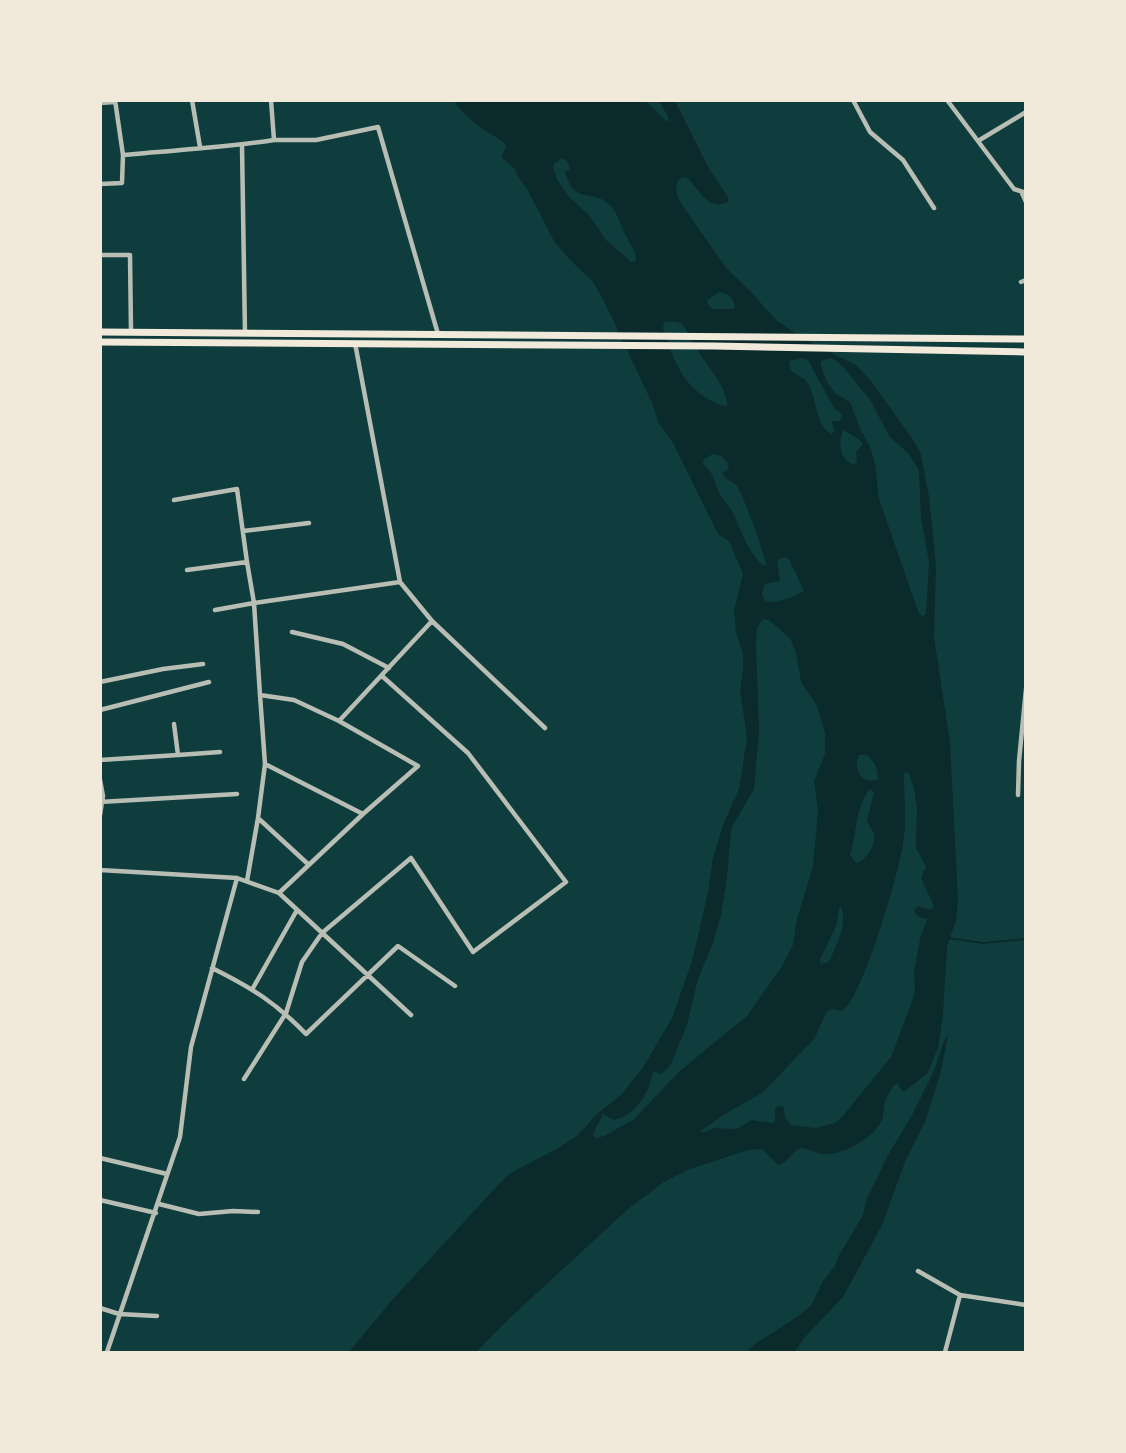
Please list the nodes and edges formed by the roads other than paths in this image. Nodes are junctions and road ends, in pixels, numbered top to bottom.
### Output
1 (192, 100) edge
2 (271, 100) edge
3 (853, 100) edge
4 (947, 100) edge
5 (115, 101) edge
6 (100, 103) edge
7 (1026, 112) edge
8 (274, 140) junction
9 (978, 141) junction
10 (242, 145) junction
11 (200, 147) junction
12 (123, 155) junction
13 (100, 184) edge
14 (1024, 193) edge
15 (1026, 202) edge
16 (934, 208) dead end
17 (100, 255) edge
18 (131, 331) junction
19 (100, 332) edge
20 (245, 334) junction
21 (438, 334) junction
22 (1026, 339) edge
23 (100, 342) edge
24 (355, 343) junction
25 (1026, 352) edge
26 (174, 500) dead end
27 (309, 523) dead end
28 (243, 531) junction
29 (247, 562) junction
30 (187, 570) dead end
31 (400, 582) junction
32 (254, 603) junction
33 (215, 610) dead end
34 (432, 621) junction
35 (292, 632) dead end
36 (203, 664) dead end
37 (389, 668) junction
38 (382, 676) junction
39 (209, 681) dead end
40 (100, 682) edge
41 (1026, 689) edge
42 (260, 696) junction
43 (100, 710) edge
44 (339, 721) junction
45 (174, 724) dead end
46 (545, 728) dead end
47 (220, 752) dead end
48 (178, 755) junction
49 (100, 760) edge
50 (265, 764) junction
51 (100, 780) edge
52 (237, 794) dead end
53 (1018, 795) dead end
54 (101, 801) edge
55 (363, 814) junction
56 (100, 815) edge
57 (258, 818) junction
58 (309, 865) junction
59 (100, 870) edge
60 (237, 878) junction
61 (247, 881) junction
62 (279, 893) junction
63 (297, 910) junction
64 (322, 933) junction
65 (212, 968) junction
66 (367, 974) junction
67 (455, 986) dead end
68 (253, 988) junction
69 (286, 1013) junction
70 (411, 1015) dead end
71 (244, 1079) dead end
72 (100, 1158) edge
73 (167, 1174) junction
74 (100, 1200) edge
75 (159, 1204) junction
76 (258, 1212) dead end
77 (156, 1213) junction
78 (918, 1271) dead end
79 (960, 1295) junction
80 (1026, 1305) edge
81 (100, 1308) edge
82 (119, 1314) junction
83 (157, 1316) dead end
84 (107, 1353) edge
85 (945, 1353) edge

1 - 11 street
2 - 8 street
3 - 16 street
4 - 9 street
5 - 6 street
5 - 12 street
7 - 9 street
8 - 10 street
8 - 21 street
9 - 14 street
10 - 11 street
10 - 20 street
11 - 12 street
12 - 13 street
14 - 15 street
17 - 18 street
18 - 19 highway
18 - 20 highway
20 - 21 highway
21 - 22 highway
23 - 24 highway
24 - 25 highway
24 - 31 street
26 - 28 street
27 - 28 street
28 - 29 street
29 - 30 street
29 - 32 street
31 - 32 street
31 - 34 street
32 - 33 street
32 - 42 street
34 - 37 street
34 - 46 street
35 - 37 street
36 - 40 street
37 - 38 street
38 - 44 street
38 - 64 street
39 - 43 street
41 - 53 street
42 - 44 street
42 - 50 street
44 - 55 street
45 - 48 street
47 - 48 street
48 - 49 street
50 - 55 street
50 - 57 street
51 - 54 street
52 - 54 street
54 - 56 street
55 - 58 street
57 - 58 street
57 - 61 street
58 - 62 street
59 - 60 street
60 - 61 street
60 - 65 street
61 - 62 street
62 - 63 street
63 - 64 street
63 - 68 street
64 - 66 street
64 - 69 street
65 - 68 street
65 - 73 street
66 - 67 street
66 - 69 street
66 - 70 street
68 - 69 street
69 - 71 street
72 - 73 street
73 - 75 street
74 - 77 street
75 - 76 street
75 - 77 street
77 - 82 street
78 - 79 street
79 - 80 street
79 - 85 street
81 - 82 street
82 - 83 street
82 - 84 street

